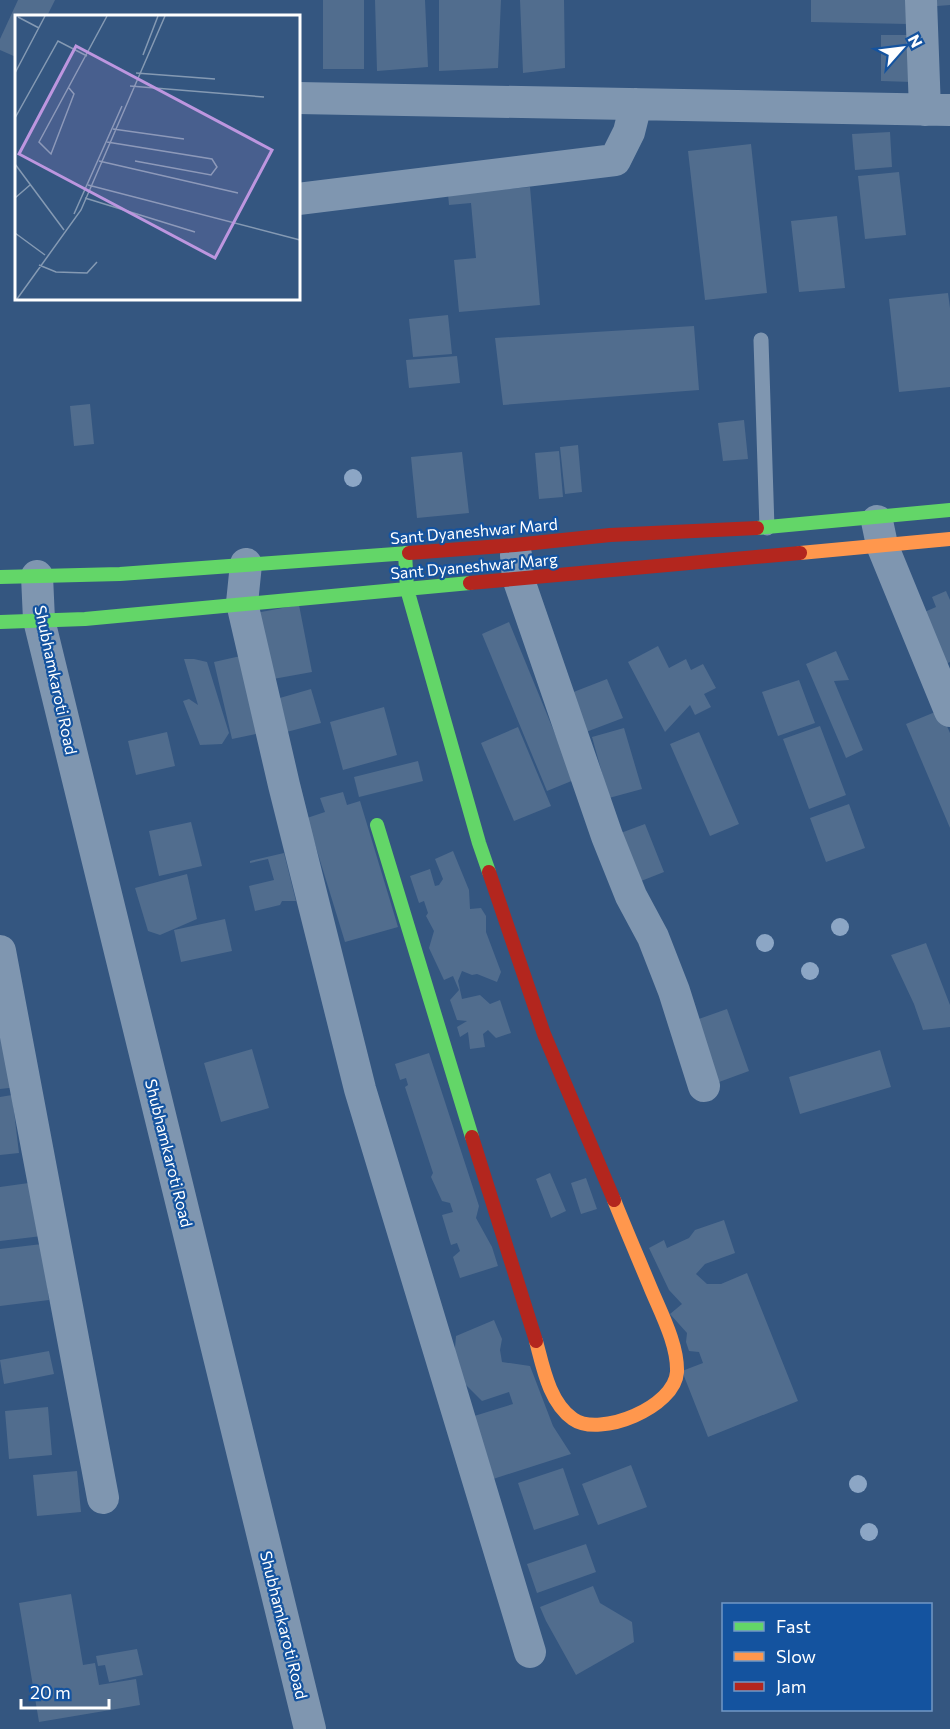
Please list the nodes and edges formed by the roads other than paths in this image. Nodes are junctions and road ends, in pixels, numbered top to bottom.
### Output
1 (921, 0) edge
2 (300, 98) edge
3 (636, 104) junction
4 (938, 110) edge
5 (300, 199) edge
6 (761, 340) dead end
7 (950, 510) edge
8 (767, 528) junction
9 (879, 531) junction
10 (950, 539) edge
11 (515, 545) junction
12 (611, 552) junction
13 (405, 553) junction
14 (246, 564) junction
15 (37, 576) junction
16 (0, 577) edge
17 (518, 579) junction
18 (407, 589) junction
19 (242, 603) junction
20 (39, 620) junction
21 (0, 622) edge
22 (950, 711) edge
23 (377, 825) dead end
24 (0, 951) edge
25 (704, 1086) dead end
26 (103, 1498) dead end
27 (530, 1652) dead end
28 (310, 1729) edge

1 - 4 street
2 - 3 street
3 - 4 street
3 - 5 street
6 - 8 lane
7 - 9 main road, Sant Dyaneshwar Mard
8 - 9 main road, Sant Dyaneshwar Mard
8 - 12 main road, Sant Dyaneshwar Mard
9 - 10 main road, Sant Dyaneshwar Marg
9 - 12 main road, Sant Dyaneshwar Marg
9 - 22 street
11 - 12 main road, Sant Dyaneshwar Mard
11 - 13 main road, Sant Dyaneshwar Mard
11 - 17 street
12 - 17 main road, Sant Dyaneshwar Marg
13 - 14 main road, Sant Dyaneshwar Mard
13 - 18 main road
14 - 15 main road, Sant Dyaneshwar Mard
14 - 19 street
15 - 16 main road, Sant Dyaneshwar Mard
15 - 20 street, Shubhamkaroti Road
17 - 18 main road, Sant Dyaneshwar Marg
17 - 25 street
18 - 19 main road, Sant Dyaneshwar Marg
18 - 23 main road
19 - 20 main road, Sant Dyaneshwar Marg
19 - 27 street
20 - 21 main road, Sant Dyaneshwar Marg
20 - 28 street, Shubhamkaroti Road
24 - 26 street

